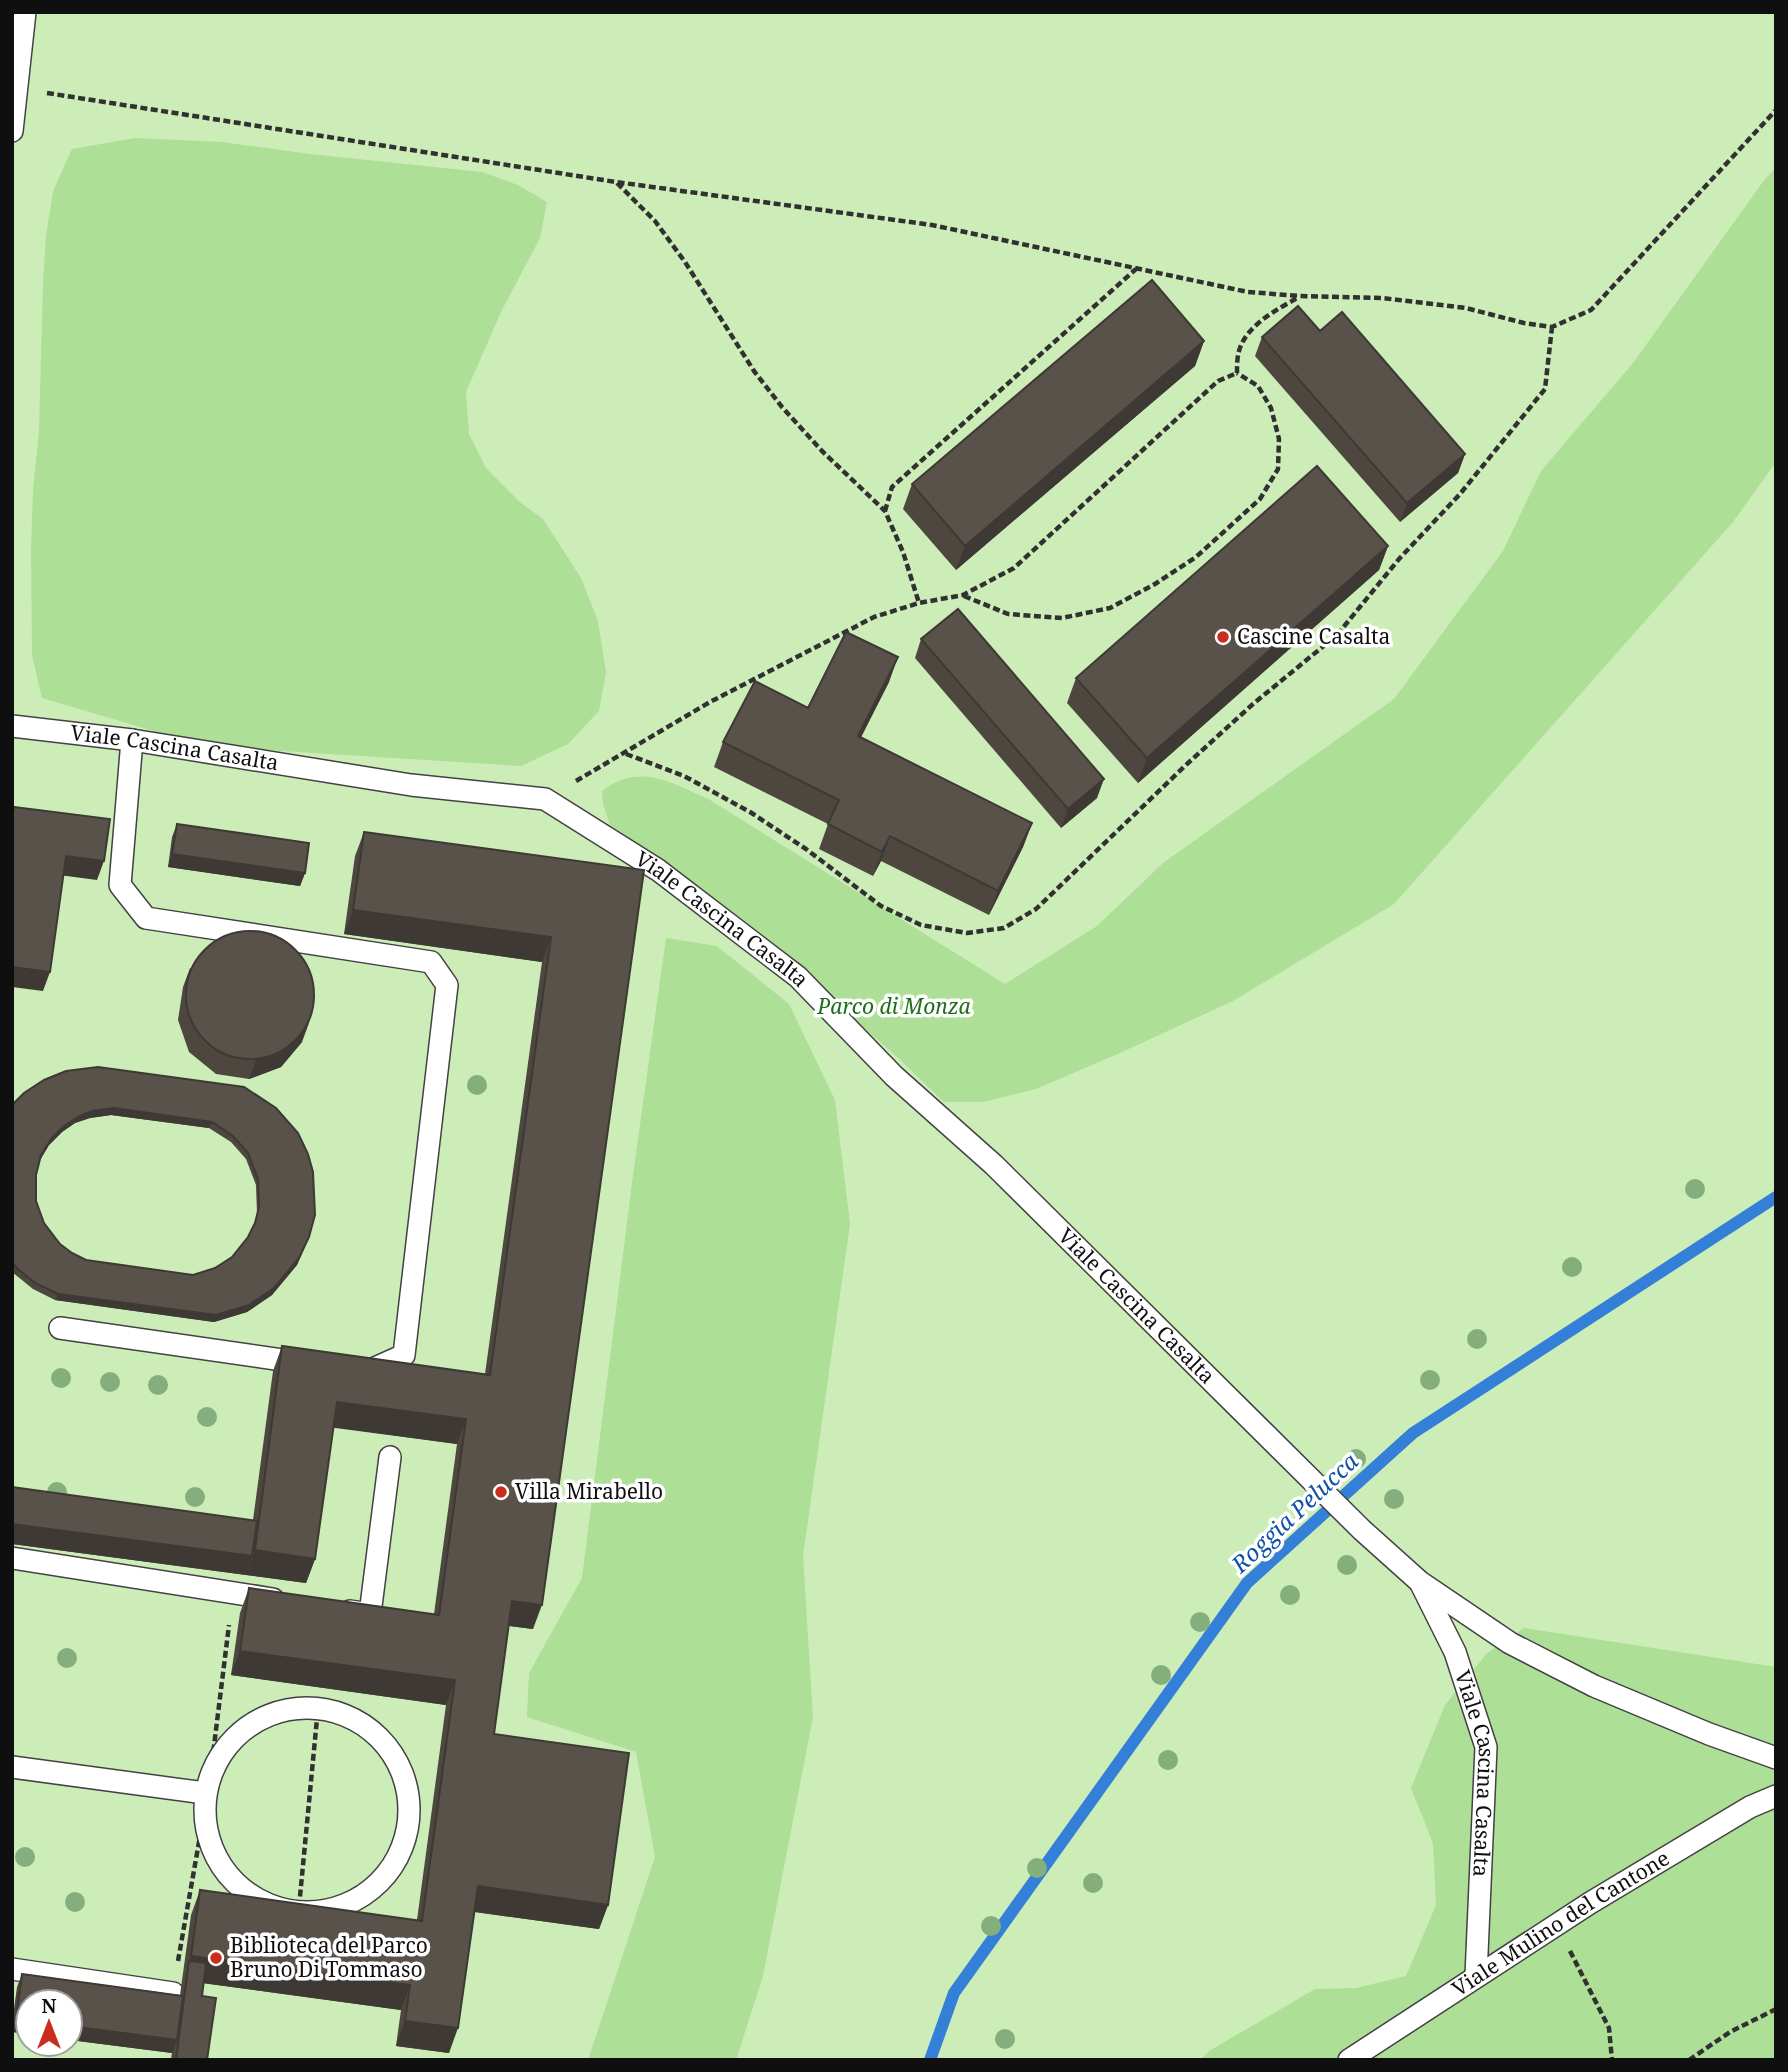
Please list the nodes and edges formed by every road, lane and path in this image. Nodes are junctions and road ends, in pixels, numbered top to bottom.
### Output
1 (25, 12) edge
2 (16, 89) junction
3 (1776, 110) edge
4 (12, 131) edge
5 (616, 182) junction
6 (1137, 268) junction
7 (1300, 296) junction
8 (1552, 327) junction
9 (1237, 373) junction
10 (885, 511) junction
11 (963, 596) junction
12 (919, 603) junction
13 (12, 726) edge
14 (132, 740) junction
15 (626, 754) junction
16 (545, 799) junction
17 (60, 1328) dead end
18 (326, 1366) edge
19 (353, 1370) edge
20 (390, 1457) dead end
21 (12, 1558) edge
22 (1420, 1582) junction
23 (233, 1592) junction
24 (288, 1601) edge
25 (329, 1608) edge
26 (318, 1708) junction
27 (1776, 1758) edge
28 (12, 1767) edge
29 (206, 1794) junction
30 (1776, 1796) edge
31 (298, 1911) junction
32 (1554, 1926) junction
33 (12, 1969) edge
34 (1476, 1976) junction
35 (173, 1993) joint
36 (1776, 2009) edge
37 (1349, 2060) edge
38 (1612, 2060) edge
39 (1689, 2060) edge

1 - 2 lane
2 - 4 lane
2 - 5 path
3 - 8 path
5 - 6 path
5 - 10 path
6 - 7 path
6 - 10 path
7 - 8 path
7 - 9 path
8 - 15 path
9 - 11 path
9 - 11 path
10 - 12 path
11 - 12 path
12 - 15 path
13 - 14 lane, Viale Cascina Casalta
14 - 16 lane, Viale Cascina Casalta
14 - 19 lane
15 - 16 path
16 - 22 lane, Viale Cascina Casalta
17 - 18 lane
20 - 25 lane
21 - 23 lane
22 - 27 lane, Viale Cascina Casalta
22 - 34 lane, Viale Cascina Casalta
23 - 24 lane
23 - 29 path
26 - 29 lane
26 - 31 path
26 - 31 lane
28 - 29 lane
29 - 31 lane
29 - 35 path
30 - 32 lane, Viale Mulino del Cantone
32 - 34 lane, Viale Mulino del Cantone
32 - 38 path
33 - 35 lane
34 - 37 lane, Viale Mulino del Cantone
36 - 39 path

